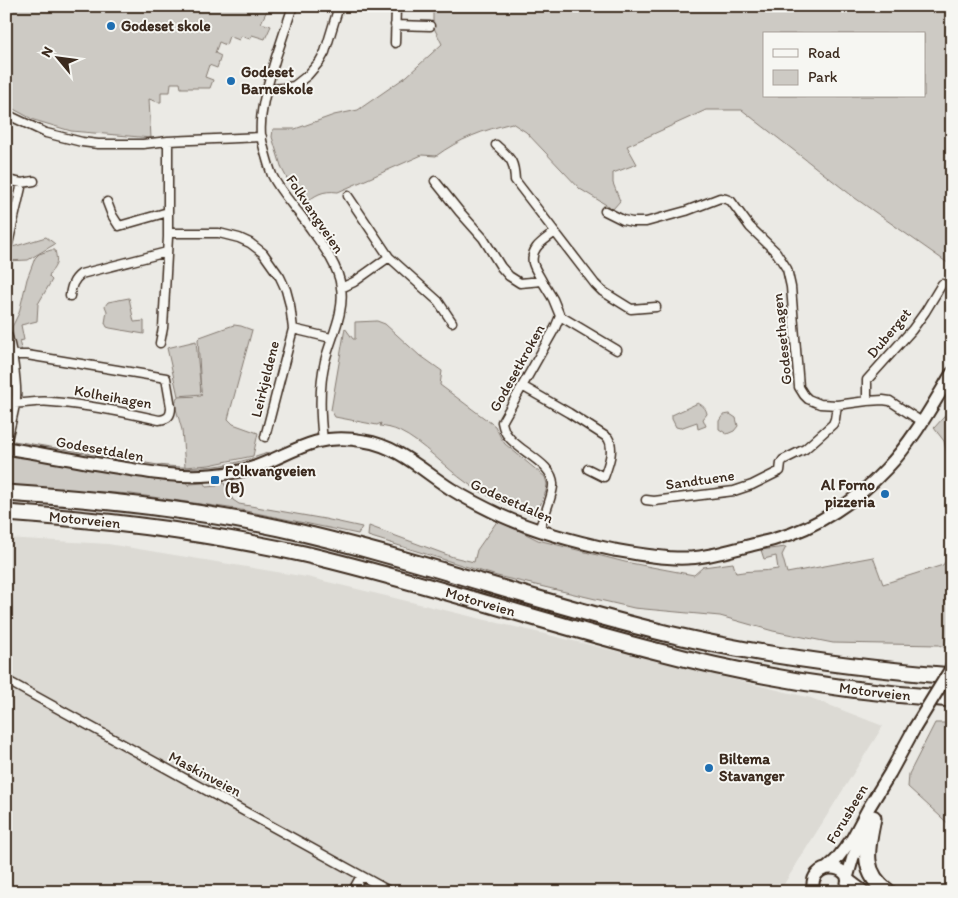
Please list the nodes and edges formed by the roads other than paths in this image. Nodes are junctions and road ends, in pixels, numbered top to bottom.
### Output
1 (293, 6) edge
2 (340, 6) edge
3 (396, 6) edge
4 (395, 25) junction
5 (430, 26) dead end
6 (396, 43) dead end
7 (266, 88) junction
8 (6, 114) edge
9 (262, 137) junction
10 (168, 142) junction
11 (496, 146) dead end
12 (6, 180) edge
13 (34, 181) dead end
14 (435, 181) dead end
15 (22, 183) junction
16 (348, 196) dead end
17 (107, 202) dead end
18 (605, 210) dead end
19 (168, 212) junction
20 (555, 232) junction
21 (168, 233) junction
22 (6, 245) edge
23 (167, 252) junction
24 (389, 257) junction
25 (542, 281) junction
26 (942, 284) dead end
27 (341, 288) junction
28 (70, 296) dead end
29 (656, 308) dead end
30 (560, 316) junction
31 (452, 322) dead end
32 (293, 329) junction
33 (6, 333) edge
34 (331, 338) junction
35 (160, 343) dead end
36 (617, 350) dead end
37 (12, 356) junction
38 (952, 373) edge
39 (522, 386) junction
40 (867, 401) junction
41 (6, 403) edge
42 (15, 404) junction
43 (837, 405) junction
44 (922, 422) junction
45 (265, 437) dead end
46 (323, 440) junction
47 (6, 443) edge
48 (6, 448) edge
49 (588, 469) dead end
50 (6, 493) edge
51 (646, 500) dead end
52 (6, 513) edge
53 (539, 530) junction
54 (952, 667) edge
55 (952, 676) edge
56 (6, 680) edge
57 (952, 699) edge
58 (890, 773) junction
59 (873, 818) junction
60 (827, 868) junction
61 (361, 876) junction
62 (851, 886) edge
63 (352, 892) edge
64 (391, 892) edge
65 (814, 892) edge
66 (888, 892) edge

1 - 7 street, Folkvangveien
2 - 7 street
3 - 4 street
4 - 5 street
4 - 6 street
7 - 9 street, Folkvangveien
8 - 10 street
9 - 10 street
9 - 27 street, Folkvangveien
10 - 19 street
11 - 20 street
12 - 15 street
13 - 15 street
14 - 25 street
15 - 22 street
16 - 24 street
17 - 19 street
18 - 43 street, Godesethagen
19 - 21 street
20 - 25 street, Godesetkroken
20 - 29 street
21 - 23 street
21 - 32 street, Leirkjeldene
23 - 28 street
23 - 35 street
24 - 27 street
24 - 31 street
25 - 30 street, Godesetkroken
26 - 40 street, Duberget
27 - 34 street, Folkvangveien
30 - 36 street, Godesetkroken
30 - 39 street, Godesetkroken
32 - 34 street, Leirkjeldene
32 - 45 street, Leirkjeldene
33 - 37 street
34 - 46 street, Folkvangveien
37 - 42 street
37 - 42 street, Kolheihagen
38 - 44 main road, Godesetdalen
39 - 49 street
39 - 53 street, Godesetkroken
40 - 43 street, Godesethagen
40 - 44 street, Godesethagen
41 - 42 street, Kolheihagen
42 - 47 street
43 - 51 street, Sandtuene
44 - 53 main road, Godesetdalen
46 - 48 main road, Godesetdalen
46 - 53 main road, Godesetdalen
50 - 55 highway, Motorveien
52 - 57 highway, Motorveien
54 - 58 main road, Forusbeen, bridge
56 - 61 street, Maskinveien
58 - 59 main road, Forusbeen
58 - 60 main road, Forusbeen
59 - 62 main road, Forusbeen
59 - 66 highway
60 - 62 main road
60 - 65 main road, Forusbeen
61 - 63 street
61 - 64 street, Maskinveien

